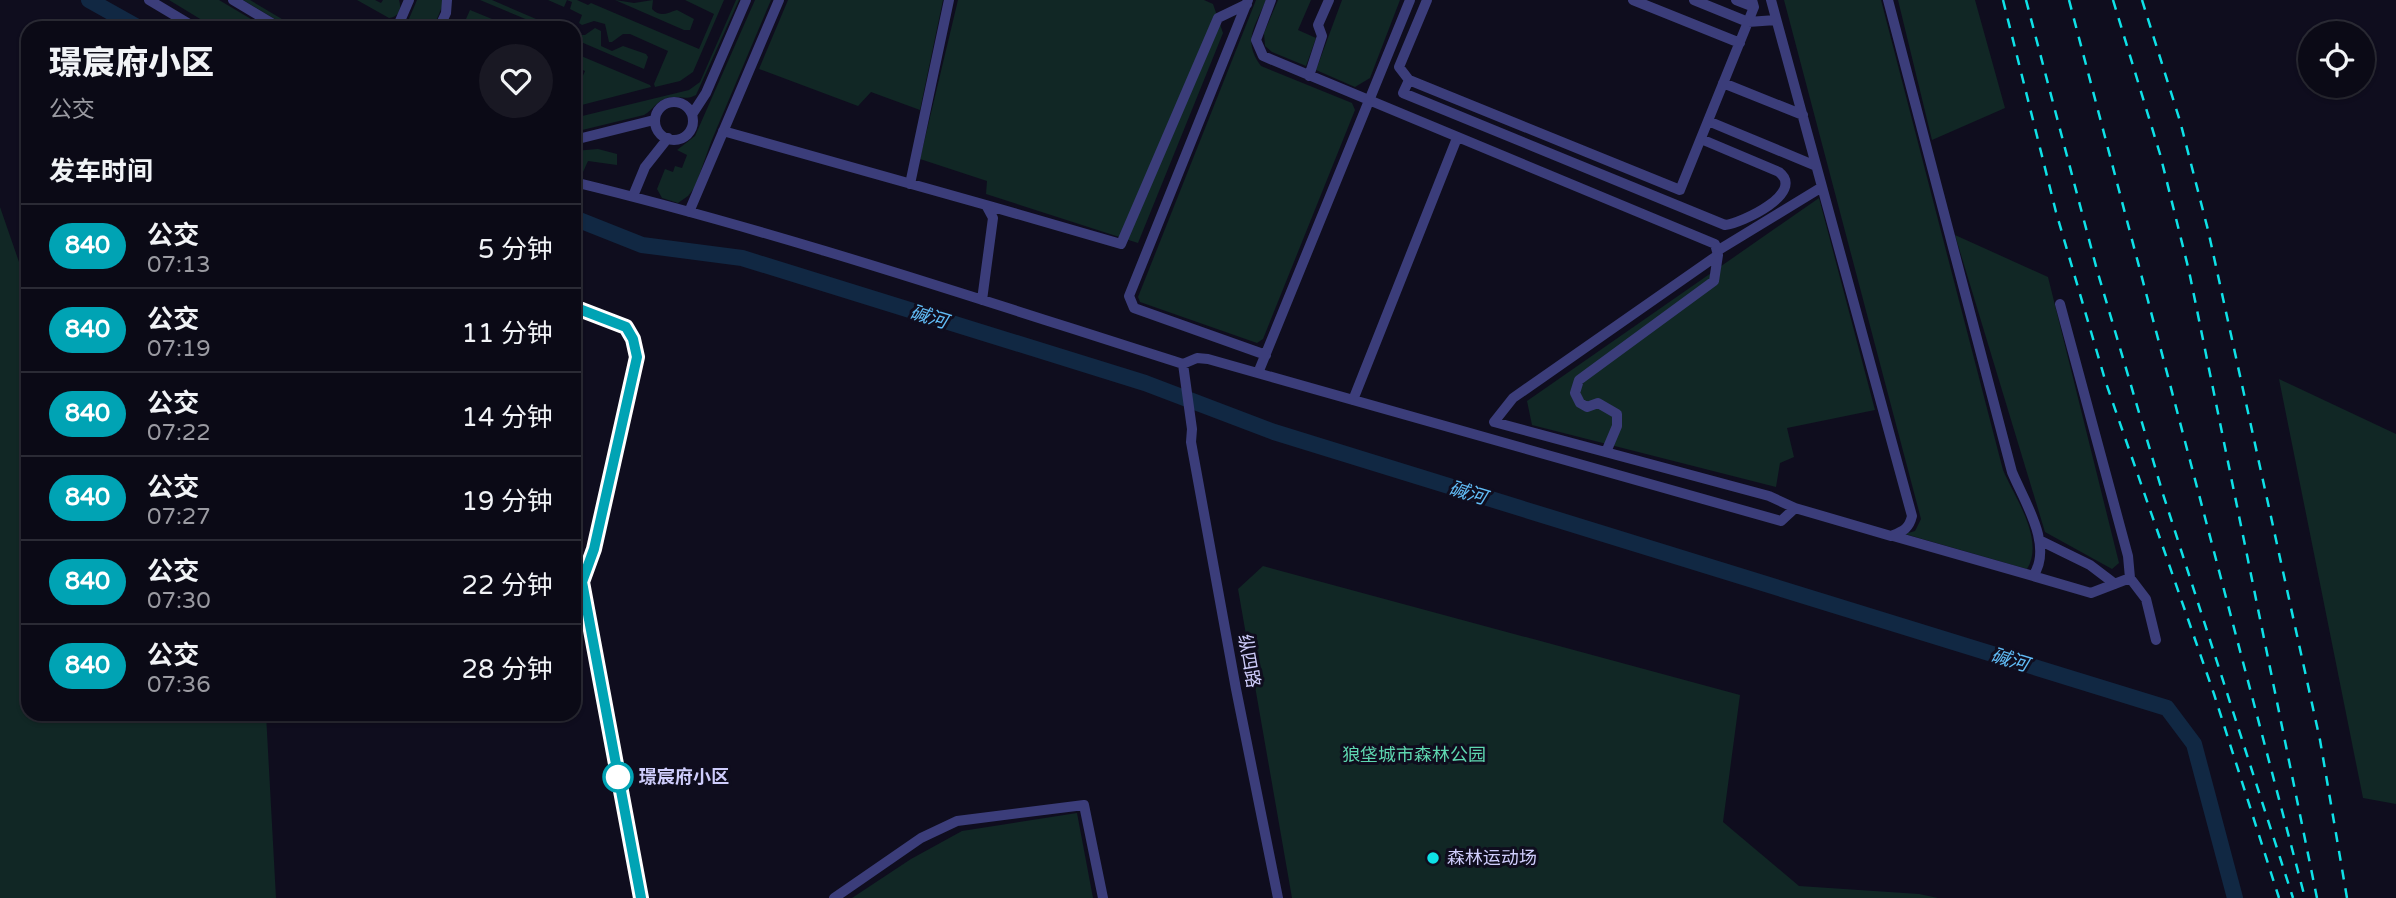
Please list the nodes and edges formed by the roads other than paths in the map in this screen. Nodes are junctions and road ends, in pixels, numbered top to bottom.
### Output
1 (149, 0) edge
2 (233, 0) edge
3 (409, 0) edge
4 (447, 0) edge
5 (746, 0) edge
6 (779, 0) edge
7 (949, 0) edge
8 (1272, 0) edge
9 (1329, 0) edge
10 (1410, 0) edge
11 (1426, 0) edge
12 (1633, 0) edge
13 (1695, 0) edge
14 (1736, 0) edge
15 (1771, 0) edge
16 (1888, 0) edge
17 (1247, 2) edge
18 (1753, 4) edge
19 (1776, 20) junction
20 (184, 21) edge
21 (268, 21) edge
22 (400, 21) edge
23 (442, 21) edge
24 (1748, 22) junction
25 (1740, 43) junction
26 (1309, 76) junction
27 (1409, 80) junction
28 (1723, 83) junction
29 (1369, 101) junction
30 (693, 113) junction
31 (1802, 116) junction
32 (654, 120) junction
33 (1708, 121) junction
34 (723, 131) junction
35 (581, 138) edge
36 (668, 138) junction
37 (1457, 138) junction
38 (1701, 139) junction
39 (1816, 166) junction
40 (581, 184) edge
41 (910, 184) junction
42 (1822, 187) junction
43 (633, 196) junction
44 (986, 205) junction
45 (689, 212) junction
46 (1718, 253) junction
47 (982, 300) junction
48 (2060, 304) dead end
49 (581, 310) edge
50 (1266, 355) junction
51 (1183, 364) junction
52 (1258, 373) junction
53 (1353, 400) junction
54 (1606, 452) junction
55 (1795, 508) junction
56 (1891, 536) junction
57 (2039, 540) junction
58 (2034, 576) junction
59 (2130, 578) junction
60 (2115, 584) junction
61 (2156, 640) dead end
62 (641, 898) edge
63 (834, 898) edge
64 (1103, 898) edge
65 (1278, 898) edge

1 - 20 street
2 - 21 street
3 - 22 street
4 - 23 street
5 - 30 street
6 - 34 street
7 - 41 street
8 - 26 street
9 - 26 street
10 - 29 street
11 - 27 street
12 - 25 street
13 - 24 street
14 - 18 street
15 - 19 street
16 - 57 street
17 - 44 street
17 - 50 street
18 - 24 street
19 - 24 street
19 - 31 street
24 - 25 street
25 - 28 street
26 - 29 street
27 - 38 street
27 - 38 street
28 - 31 street
28 - 33 street
29 - 37 street
29 - 50 street
30 - 32 street
30 - 36 street
31 - 39 street
32 - 35 street
32 - 36 street
33 - 38 street
33 - 39 street
34 - 41 street
34 - 45 street
36 - 43 street
37 - 46 street
37 - 53 street
39 - 42 street
40 - 43 street
41 - 44 street
42 - 46 street
42 - 56 street
43 - 45 street
44 - 47 street
45 - 47 street
46 - 54 street
46 - 54 street
47 - 51 street
48 - 59 street
49 - 62 street
50 - 52 street
51 - 52 street
51 - 65 street, 纵四路
52 - 53 street
53 - 55 street
54 - 55 street
55 - 56 street
56 - 58 street
57 - 58 street
57 - 60 street
58 - 60 street
59 - 60 street
59 - 61 street
63 - 64 street

